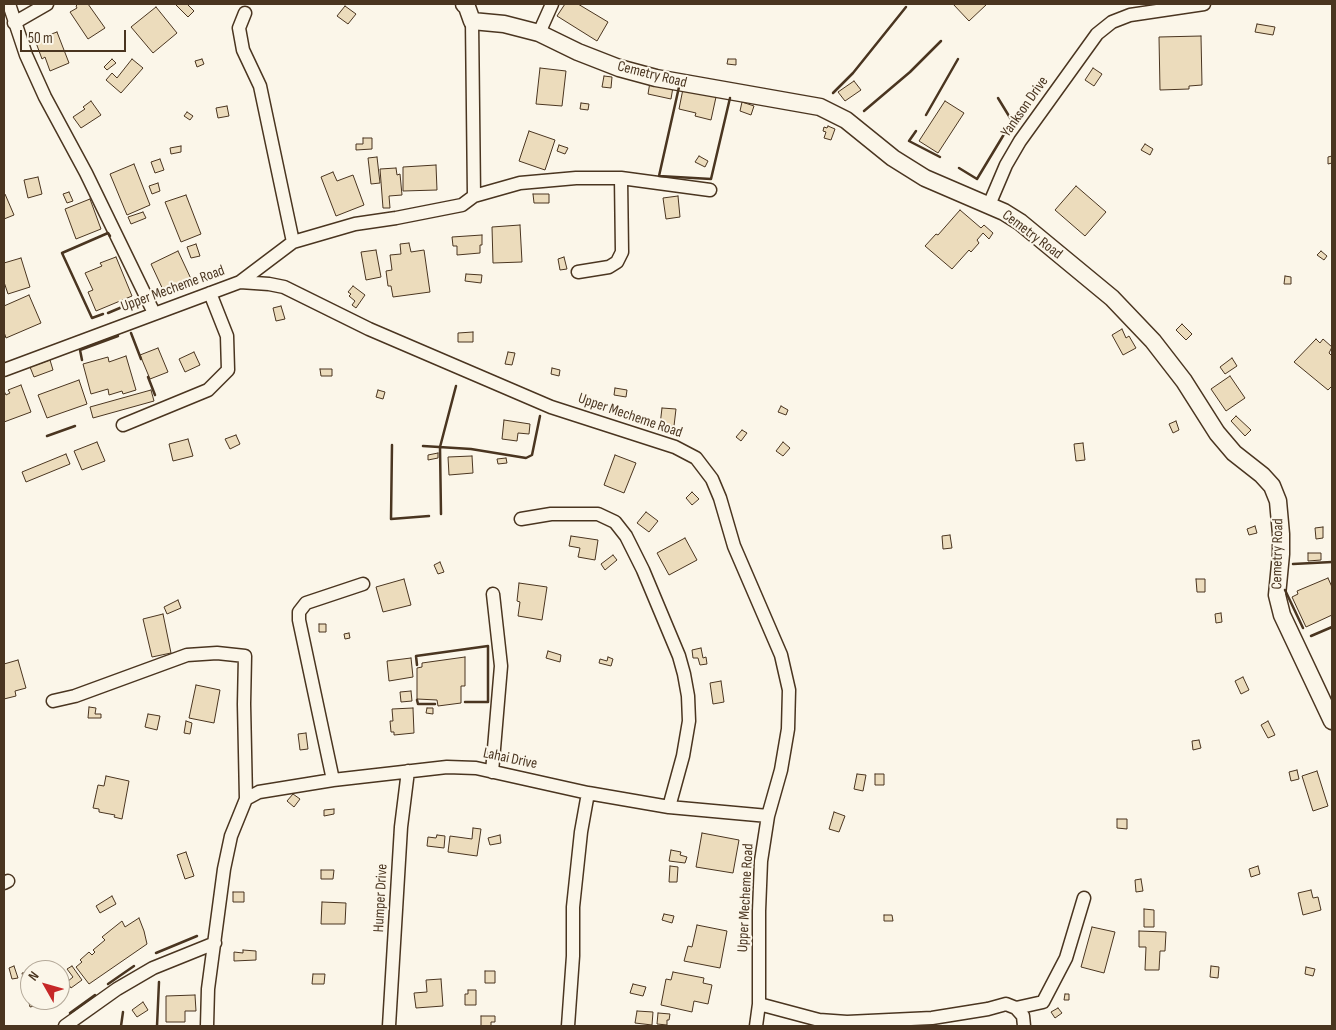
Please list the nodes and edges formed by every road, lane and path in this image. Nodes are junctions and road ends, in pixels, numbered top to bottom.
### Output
1 (9, 4) edge
2 (47, 4) edge
3 (464, 4) edge
4 (552, 4) edge
5 (1204, 4) edge
6 (245, 14) dead end
7 (472, 21) junction
8 (14, 23) junction
9 (538, 33) junction
10 (621, 178) junction
11 (710, 190) dead end
12 (474, 196) junction
13 (989, 205) junction
14 (293, 242) junction
15 (578, 272) dead end
16 (240, 282) junction
17 (210, 293) junction
18 (154, 313) junction
19 (4, 370) edge
20 (123, 425) dead end
21 (521, 519) dead end
22 (363, 584) dead end
23 (493, 594) dead end
24 (53, 701) dead end
25 (1332, 721) edge
26 (408, 771) junction
27 (492, 772) junction
28 (332, 780) junction
29 (588, 793) junction
30 (246, 799) junction
31 (669, 807) junction
32 (768, 816) junction
33 (1084, 898) dead end
34 (215, 943) junction
35 (759, 1004) junction
36 (1016, 1008) junction
37 (65, 1026) edge
38 (207, 1026) edge
39 (389, 1026) edge
40 (568, 1026) edge
41 (756, 1026) edge
42 (1024, 1026) edge

1 - 8 street
2 - 8 street
3 - 7 street
4 - 9 street
5 - 13 street, Yankson Drive
6 - 14 street
7 - 9 street, Cemetry Road
7 - 12 street
8 - 18 street
9 - 13 street, Cemetry Road
10 - 11 street
10 - 12 street
10 - 15 street
12 - 14 street
13 - 25 street, Cemetry Road
14 - 16 street
16 - 17 street, Upper Mecheme Road
16 - 32 street, Upper Mecheme Road
17 - 18 street, Upper Mecheme Road
17 - 20 street
18 - 19 street, Upper Mecheme Road
21 - 31 street
22 - 28 street
23 - 27 street
24 - 30 street
26 - 27 street, Lahai Drive
26 - 28 street, Lahai Drive
26 - 39 street, Humper Drive
27 - 29 street, Lahai Drive
28 - 30 street, Lahai Drive
29 - 31 street, Lahai Drive
29 - 40 street
30 - 34 street
31 - 32 street, Lahai Drive
32 - 35 street, Upper Mecheme Road
33 - 36 street
34 - 37 street
34 - 38 street
35 - 36 street
35 - 41 street, Upper Mecheme Road
36 - 42 street

